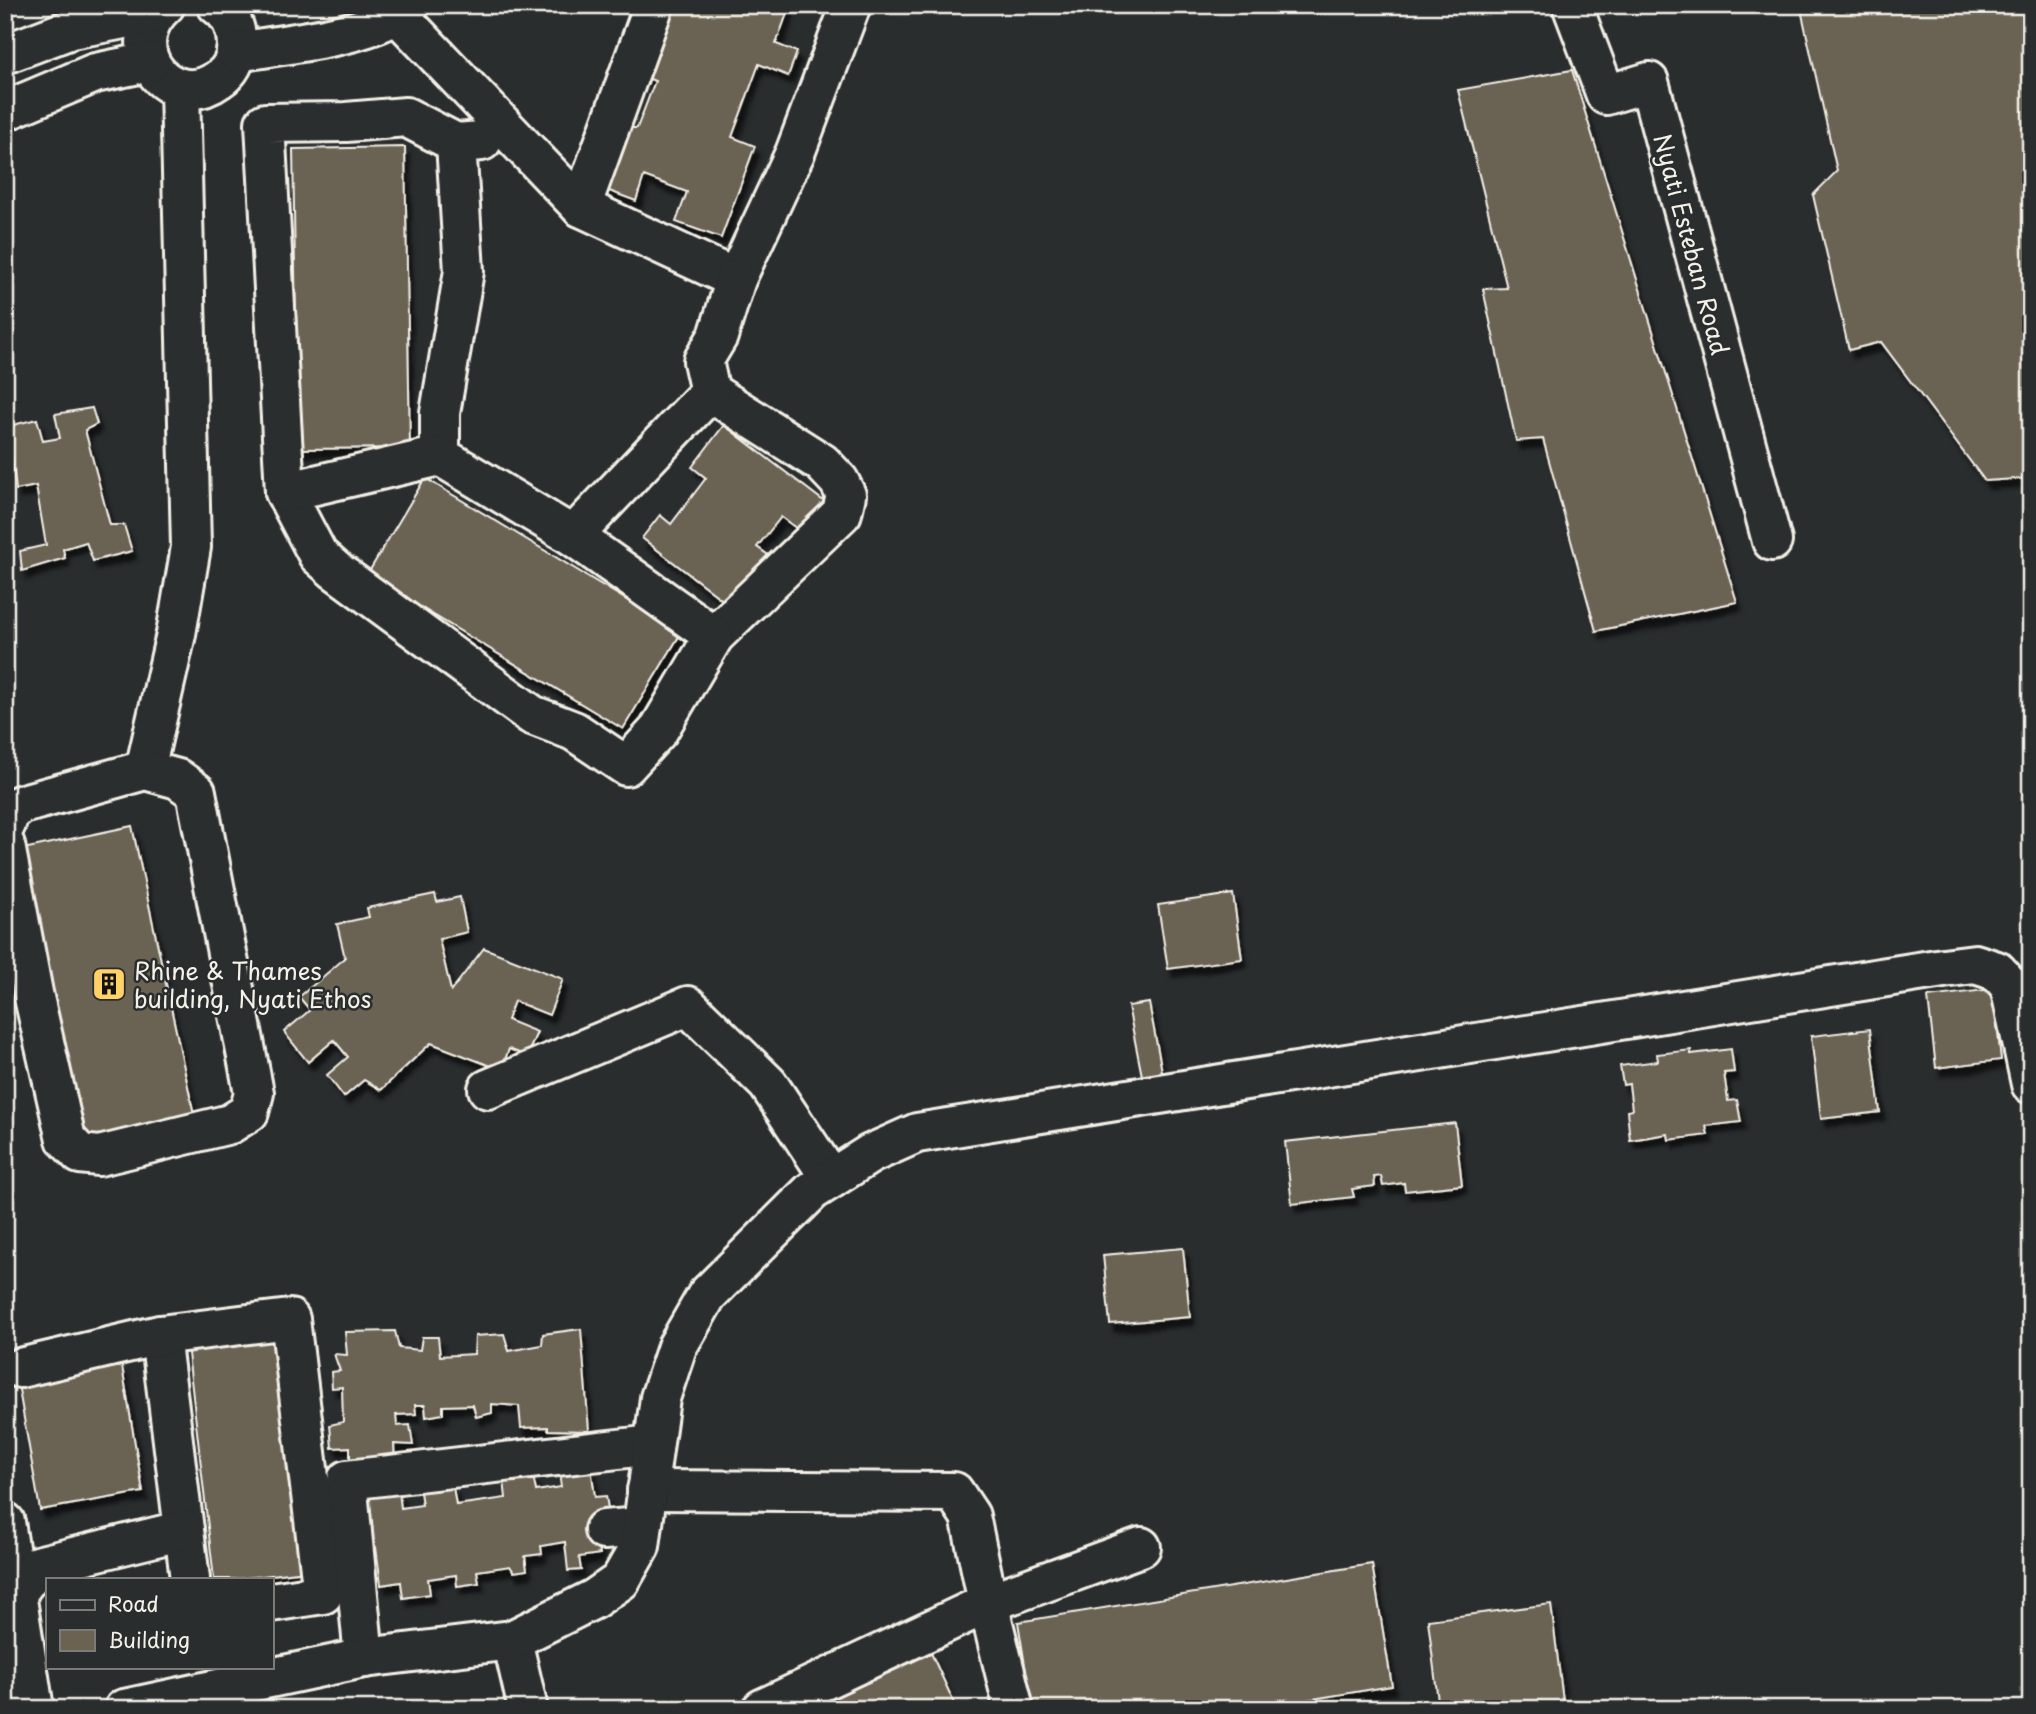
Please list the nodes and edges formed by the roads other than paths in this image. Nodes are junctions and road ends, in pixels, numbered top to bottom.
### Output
1 (217, 5) edge
2 (654, 5) edge
3 (851, 5) edge
4 (1572, 5) edge
5 (160, 9) edge
6 (404, 10) edge
7 (236, 52) junction
8 (5, 54) edge
9 (149, 62) junction
10 (180, 88) junction
11 (5, 111) edge
12 (515, 138) junction
13 (456, 143) junction
14 (581, 207) junction
15 (736, 279) junction
16 (710, 392) junction
17 (440, 456) junction
18 (285, 492) junction
19 (573, 536) junction
20 (1772, 541) dead end
21 (714, 636) junction
22 (145, 770) junction
23 (5, 826) edge
24 (5, 845) edge
25 (2031, 1084) edge
26 (488, 1088) dead end
27 (831, 1179) junction
28 (160, 1335) junction
29 (20, 1368) dead end
30 (653, 1445) junction
31 (647, 1490) junction
32 (5, 1522) edge
33 (642, 1527) junction
34 (184, 1530) junction
35 (604, 1530) dead end
36 (1141, 1547) dead end
37 (190, 1578) edge
38 (16, 1594) junction
39 (273, 1602) edge
40 (988, 1603) junction
41 (512, 1640) junction
42 (364, 1658) junction
43 (34, 1709) edge
44 (124, 1709) edge
45 (528, 1709) edge
46 (762, 1709) edge
47 (1014, 1709) edge

1 - 7 street
2 - 14 street
3 - 15 street
4 - 20 street, Nyati Esteban Road
5 - 8 street
5 - 9 street
6 - 7 street
6 - 12 street
7 - 10 street
9 - 10 street
9 - 11 street
10 - 22 street
12 - 13 street
12 - 14 street
13 - 17 street
13 - 18 street
14 - 15 street
15 - 16 street
16 - 19 street
16 - 21 street
17 - 18 street
17 - 19 street
18 - 21 street
19 - 21 street
22 - 23 street
22 - 24 street
25 - 27 street
26 - 27 street
27 - 30 street
28 - 29 street
28 - 34 street
28 - 39 street
30 - 31 street
30 - 42 street
31 - 33 street
31 - 40 street
32 - 38 street
33 - 35 street
33 - 41 street
34 - 37 street
34 - 38 street
36 - 40 street
38 - 43 street
40 - 46 street
40 - 47 street
41 - 42 street
41 - 45 street
42 - 44 street

